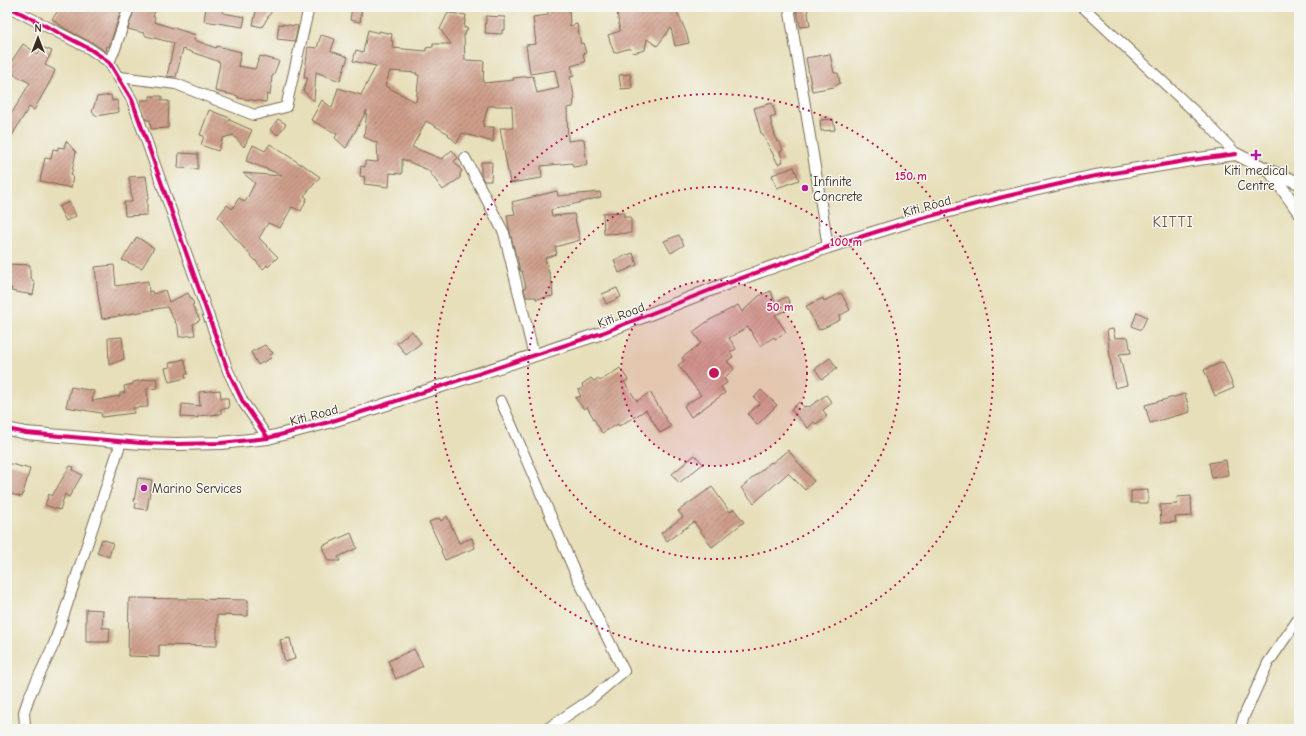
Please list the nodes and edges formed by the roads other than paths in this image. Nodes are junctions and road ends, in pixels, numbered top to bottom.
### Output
1 (10, 7) edge
2 (129, 7) edge
3 (309, 7) edge
4 (789, 7) edge
5 (1083, 7) edge
6 (109, 62) junction
7 (120, 78) junction
8 (1236, 154) junction
9 (465, 158) dead end
10 (1270, 171) junction
11 (1299, 183) edge
12 (1299, 212) edge
13 (828, 247) junction
14 (534, 356) junction
15 (500, 401) dead end
16 (7, 429) edge
17 (268, 438) junction
18 (121, 442) junction
19 (1299, 618) edge
20 (27, 729) edge
21 (548, 729) edge
22 (1240, 729) edge

1 - 6 street
2 - 6 street
3 - 7 street
4 - 13 street
5 - 8 street
6 - 7 street
7 - 17 street
8 - 10 street
8 - 13 street, Kiti Road
9 - 14 street
10 - 11 street
10 - 12 street
13 - 14 street, Kiti Road
14 - 17 street, Kiti Road
15 - 21 street
16 - 18 street, Kiti Road
17 - 18 street, Kiti Road
18 - 20 street
19 - 22 street

